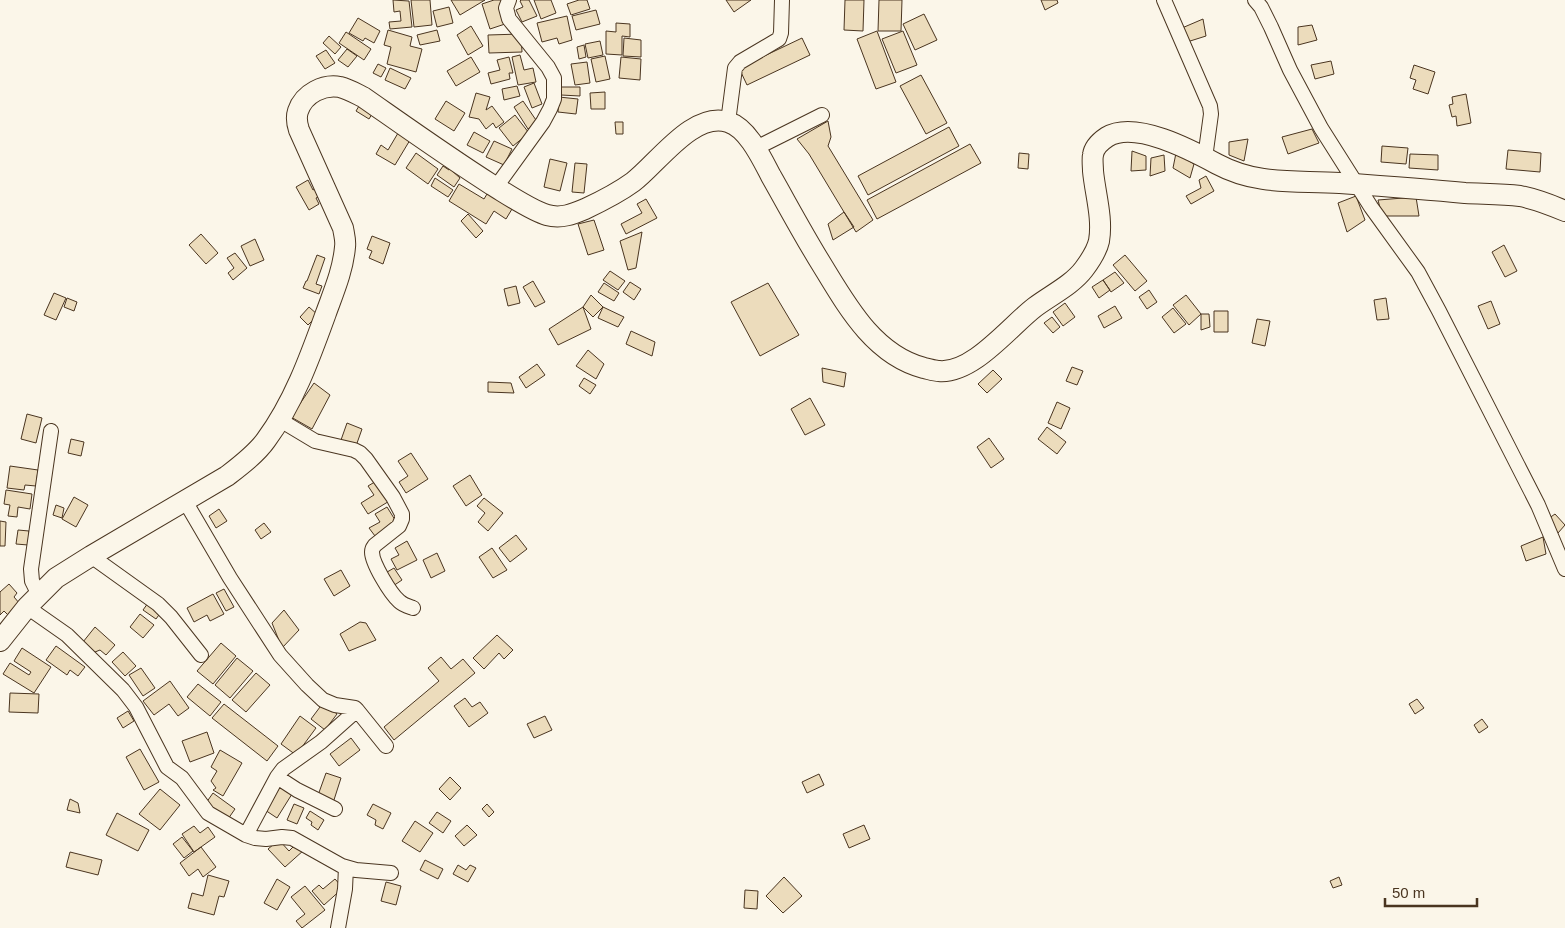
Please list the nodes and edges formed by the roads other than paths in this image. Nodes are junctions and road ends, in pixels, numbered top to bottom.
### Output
1 (509, 0) edge
2 (782, 0) edge
3 (1164, 0) edge
4 (1255, 0) edge
5 (822, 115) dead end
6 (728, 122) junction
7 (756, 148) junction
8 (1205, 158) junction
9 (1357, 185) junction
10 (496, 187) junction
11 (1565, 211) edge
12 (280, 420) junction
13 (50, 431) dead end
14 (185, 501) junction
15 (92, 556) junction
16 (1565, 569) edge
17 (33, 601) junction
18 (413, 608) dead end
19 (0, 641) edge
20 (201, 655) dead end
21 (357, 710) junction
22 (386, 746) dead end
23 (277, 777) junction
24 (335, 809) dead end
25 (246, 835) junction
26 (346, 867) junction
27 (392, 873) dead end
28 (338, 928) edge

1 - 10 street
2 - 6 street
3 - 8 street
4 - 9 street
5 - 7 street
6 - 7 highway
6 - 10 highway
7 - 8 highway
8 - 9 highway
9 - 11 highway
9 - 16 street
10 - 12 highway
12 - 14 highway
12 - 18 street
13 - 17 street
14 - 15 highway
14 - 21 street
15 - 17 highway
15 - 20 street
17 - 19 highway
17 - 25 street
21 - 22 street
21 - 23 street
23 - 24 street
23 - 25 street
25 - 26 street
26 - 27 street
26 - 28 street

